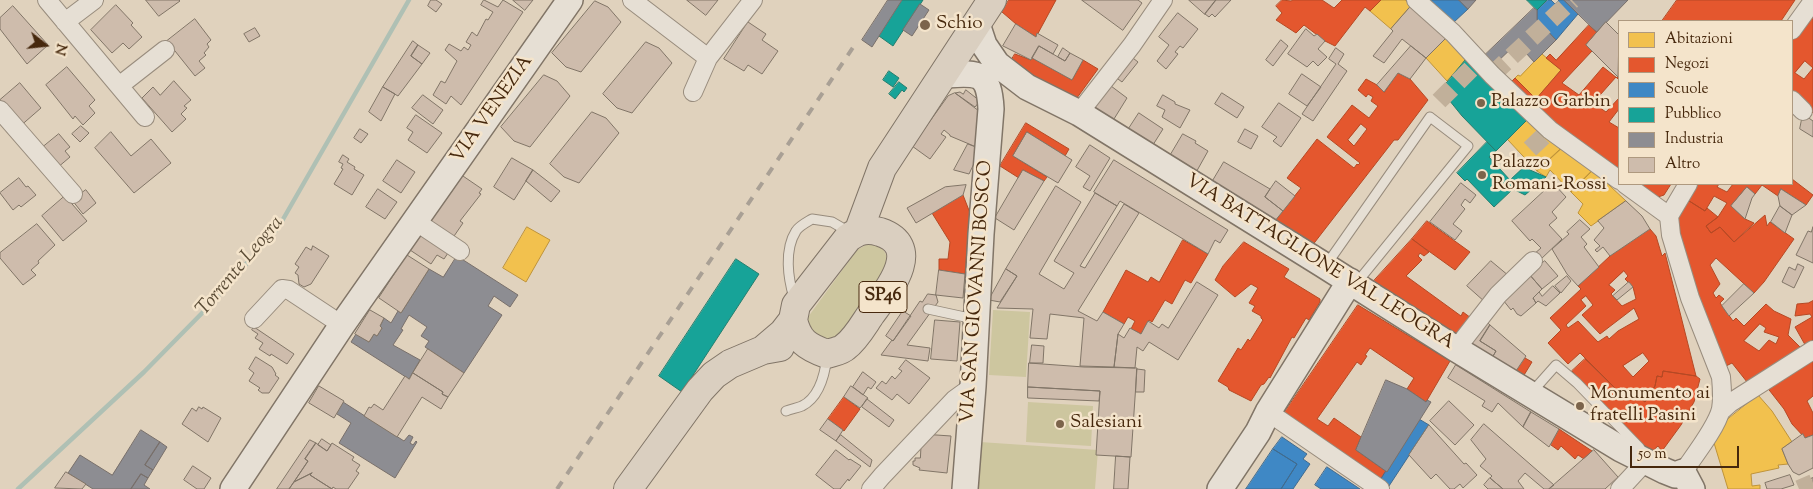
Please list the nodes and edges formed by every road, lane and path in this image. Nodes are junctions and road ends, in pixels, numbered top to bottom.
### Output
1 (47, 0) edge
2 (94, 0) edge
3 (570, 0) edge
4 (632, 0) edge
5 (753, 0) edge
6 (992, 0) edge
7 (1163, 0) edge
8 (1416, 0) edge
9 (1813, 1) edge
10 (65, 22) junction
11 (977, 24) junction
12 (1793, 29) edge
13 (164, 50) dead end
14 (708, 58) junction
15 (944, 75) junction
16 (119, 86) junction
17 (1027, 87) junction
18 (693, 92) dead end
19 (990, 95) junction
20 (0, 110) edge
21 (1079, 113) junction
22 (145, 117) dead end
23 (1618, 179) edge
24 (1626, 185) edge
25 (1687, 185) edge
26 (73, 194) dead end
27 (1669, 216) junction
28 (415, 221) junction
29 (866, 233) junction
30 (460, 251) dead end
31 (1533, 261) dead end
32 (1326, 262) junction
33 (1354, 281) junction
34 (928, 309) dead end
35 (254, 319) dead end
36 (977, 320) junction
37 (342, 325) junction
38 (805, 331) junction
39 (1456, 349) junction
40 (1813, 350) edge
41 (973, 386) junction
42 (1530, 394) junction
43 (786, 411) dead end
44 (1721, 411) junction
45 (1268, 412) junction
46 (1646, 461) junction
47 (1688, 481) edge
48 (233, 489) edge
49 (628, 489) edge
50 (871, 489) edge
51 (965, 489) edge
52 (1220, 489) edge
53 (1380, 489) edge
54 (1620, 489) edge

1 - 10 street
2 - 10 street
3 - 28 street, VIA VENEZIA
4 - 14 street
5 - 14 street
6 - 11 main road, SP46
7 - 21 street
8 - 23 street
9 - 12 street
10 - 16 street
11 - 15 main road, SP46
11 - 17 street, VIA BATTAGLIONE VAL LEOGRA
13 - 16 street
14 - 18 street
15 - 19 street
15 - 29 main road, SP46
16 - 22 street
17 - 19 street
17 - 21 street, VIA BATTAGLIONE VAL LEOGRA
19 - 36 street, VIA SAN GIOVANNI BOSCO
20 - 26 street
21 - 32 street, VIA BATTAGLIONE VAL LEOGRA
24 - 27 street
25 - 27 street
27 - 44 street
28 - 30 street
28 - 37 street, VIA VENEZIA
29 - 38 main road
29 - 38 lane
29 - 38 main road, SP46
31 - 39 street
32 - 33 street, VIA BATTAGLIONE VAL LEOGRA
32 - 33 lane
33 - 39 street, VIA BATTAGLIONE VAL LEOGRA
33 - 45 street
34 - 36 lane
35 - 37 street
36 - 41 street, VIA SAN GIOVANNI BOSCO
37 - 48 street, VIA VENEZIA
38 - 43 lane
38 - 49 main road, SP46
39 - 42 street, VIA BATTAGLIONE VAL LEOGRA
40 - 44 street
41 - 50 street
41 - 51 street, VIA SAN GIOVANNI BOSCO
42 - 46 street, VIA BATTAGLIONE VAL LEOGRA
42 - 46 lane
44 - 47 street
45 - 52 street
45 - 53 street
46 - 47 street, VIA BATTAGLIONE VAL LEOGRA
46 - 54 street

